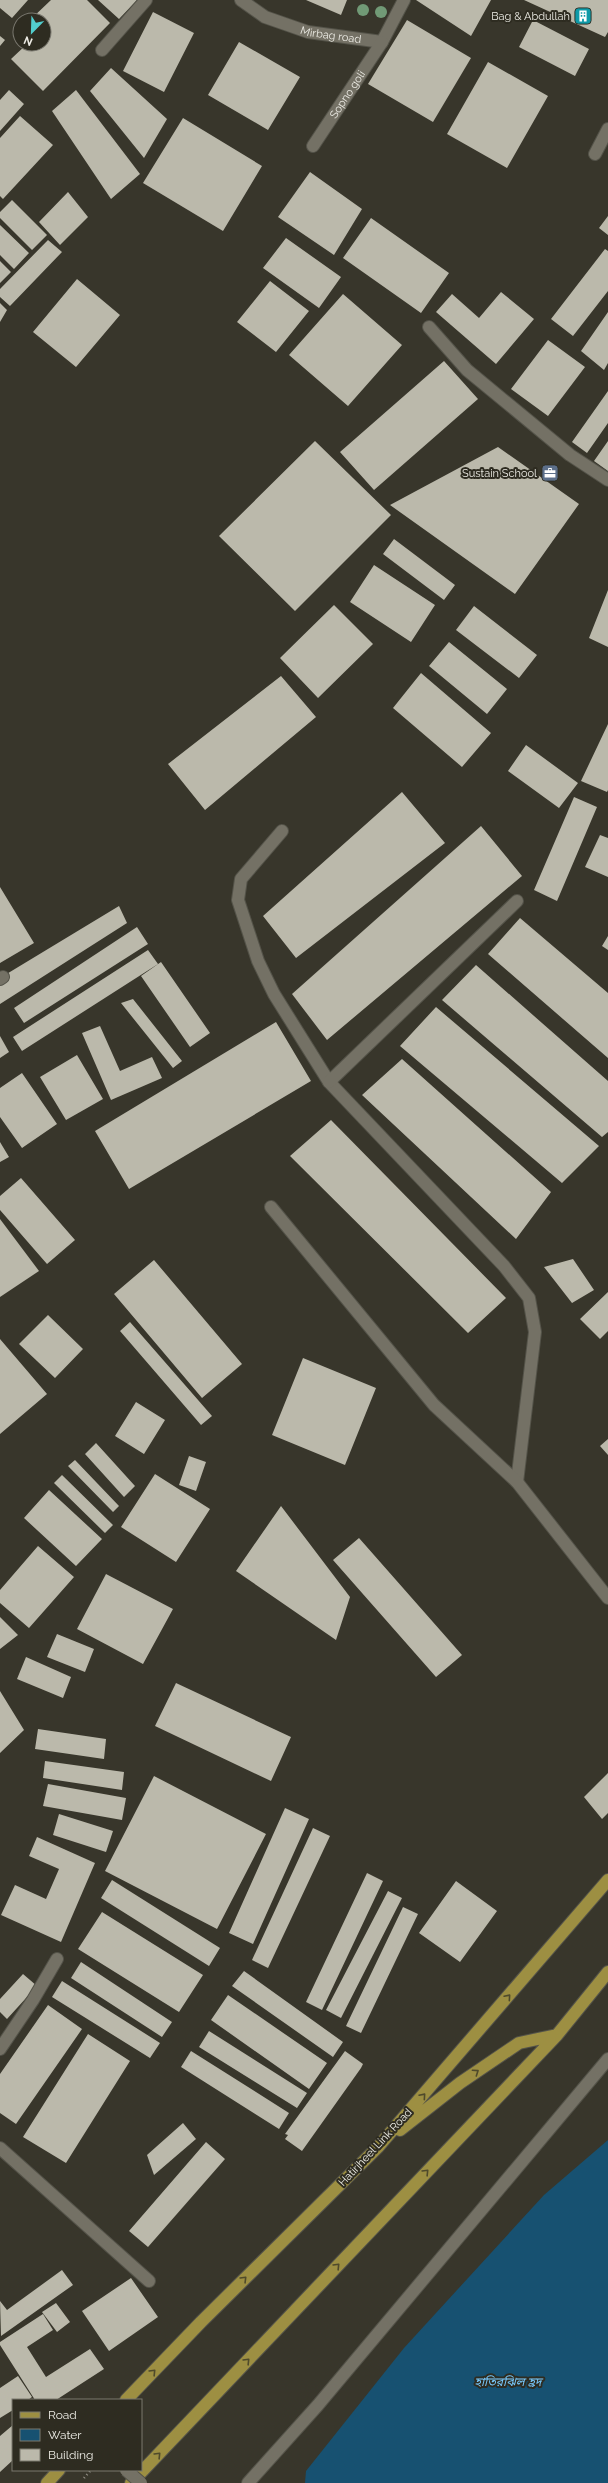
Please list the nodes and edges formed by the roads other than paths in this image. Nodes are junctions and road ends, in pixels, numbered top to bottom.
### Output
1 (146, 0) edge
2 (241, 0) edge
3 (404, 0) edge
4 (382, 42) junction
5 (102, 50) dead end
6 (608, 129) edge
7 (313, 146) dead end
8 (595, 154) dead end
9 (429, 327) dead end
10 (608, 480) edge
11 (282, 831) dead end
12 (517, 902) dead end
13 (329, 1082) junction
14 (271, 1207) dead end
15 (517, 1482) junction
16 (608, 1598) edge
17 (608, 1880) edge
18 (57, 1959) dead end
19 (608, 1972) edge
20 (557, 2035) junction
21 (0, 2049) edge
22 (608, 2059) edge
23 (378, 2147) junction
24 (0, 2148) edge
25 (149, 2281) dead end
26 (127, 2399) edge
27 (58, 2471) edge
28 (127, 2471) edge
29 (47, 2483) edge
30 (131, 2483) edge
31 (141, 2483) edge
32 (248, 2483) edge

1 - 5 street
2 - 4 street, Mirbag road
3 - 4 street
4 - 7 street, Sopno goli
6 - 8 street
9 - 10 street
11 - 13 street
12 - 13 street
13 - 15 street
14 - 15 street
15 - 16 street
23 -> 17 main road, Hatirjheel Link Road
18 - 21 street
19 - 20 main road
23 -> 20 main road
30 -> 20 main road
22 - 32 street
26 -> 23 main road, Hatirjheel Link Road
24 - 25 street
27 - 29 main road
28 - 31 street, bridge

